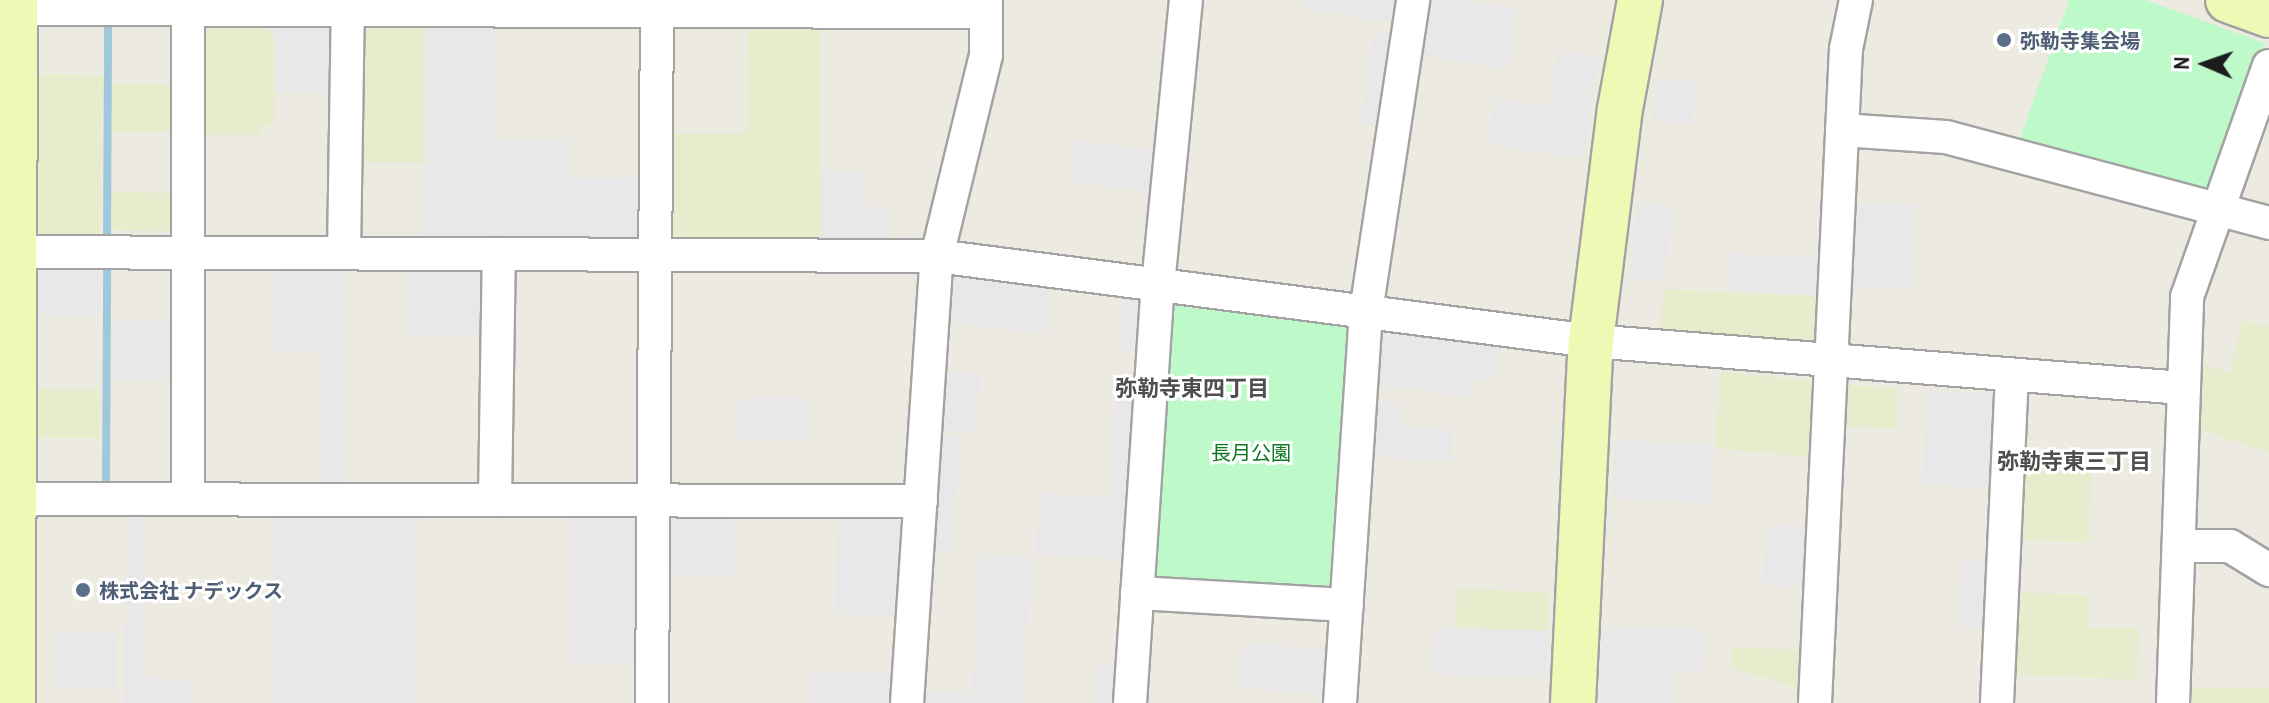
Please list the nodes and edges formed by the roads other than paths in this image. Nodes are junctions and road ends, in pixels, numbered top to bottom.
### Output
1 (1186, 0) edge
2 (1413, 0) edge
3 (1640, 0) edge
4 (1856, 0) edge
5 (2228, 0) edge
6 (15, 4) edge
7 (188, 4) edge
8 (348, 5) edge
9 (498, 5) edge
10 (656, 5) edge
11 (815, 6) edge
12 (986, 6) edge
13 (2269, 15) edge
14 (2269, 66) edge
15 (7, 118) edge
16 (1842, 130) junction
17 (2219, 210) junction
18 (2269, 223) edge
19 (14, 252) junction
20 (188, 252) junction
21 (344, 253) junction
22 (499, 254) junction
23 (655, 254) junction
24 (937, 256) junction
25 (1158, 285) junction
26 (1366, 312) junction
27 (1591, 341) junction
28 (1830, 360) junction
29 (2012, 375) junction
30 (7, 383) edge
31 (2183, 388) junction
32 (13, 499) junction
33 (188, 499) junction
34 (495, 500) junction
35 (653, 500) junction
36 (921, 501) junction
37 (2179, 546) junction
38 (7, 559) edge
39 (2269, 570) edge
40 (1137, 593) junction
41 (1347, 605) junction
42 (13, 703) edge
43 (652, 703) edge
44 (907, 703) edge
45 (1130, 703) edge
46 (1340, 703) edge
47 (1573, 703) edge
48 (1815, 703) edge
49 (1997, 703) edge
50 (2173, 703) edge

1 - 25 street
2 - 26 street
3 - 27 street
4 - 16 street
5 - 13 street
6 - 7 street
6 - 15 street
7 - 8 street
7 - 20 street
8 - 9 street
8 - 21 street
9 - 10 street
10 - 11 street
10 - 23 street
11 - 12 street
12 - 24 street
14 - 17 street
15 - 19 street
16 - 17 street
16 - 28 street
17 - 18 street
17 - 31 street
19 - 20 street
19 - 30 street
20 - 21 street
20 - 33 street
21 - 22 street
22 - 23 street
22 - 34 street
23 - 24 street
23 - 35 street
24 - 25 street
24 - 36 street
25 - 26 street
25 - 40 street
26 - 27 street
26 - 41 street
27 - 28 street
27 - 47 street
28 - 29 street
28 - 48 street
29 - 31 street
29 - 49 street
30 - 32 street
31 - 37 street
32 - 33 street
32 - 38 street
33 - 34 street
34 - 35 street
35 - 36 street
35 - 43 street
36 - 44 street
37 - 39 street
37 - 50 street
38 - 42 street
40 - 41 street
40 - 45 street
41 - 46 street

